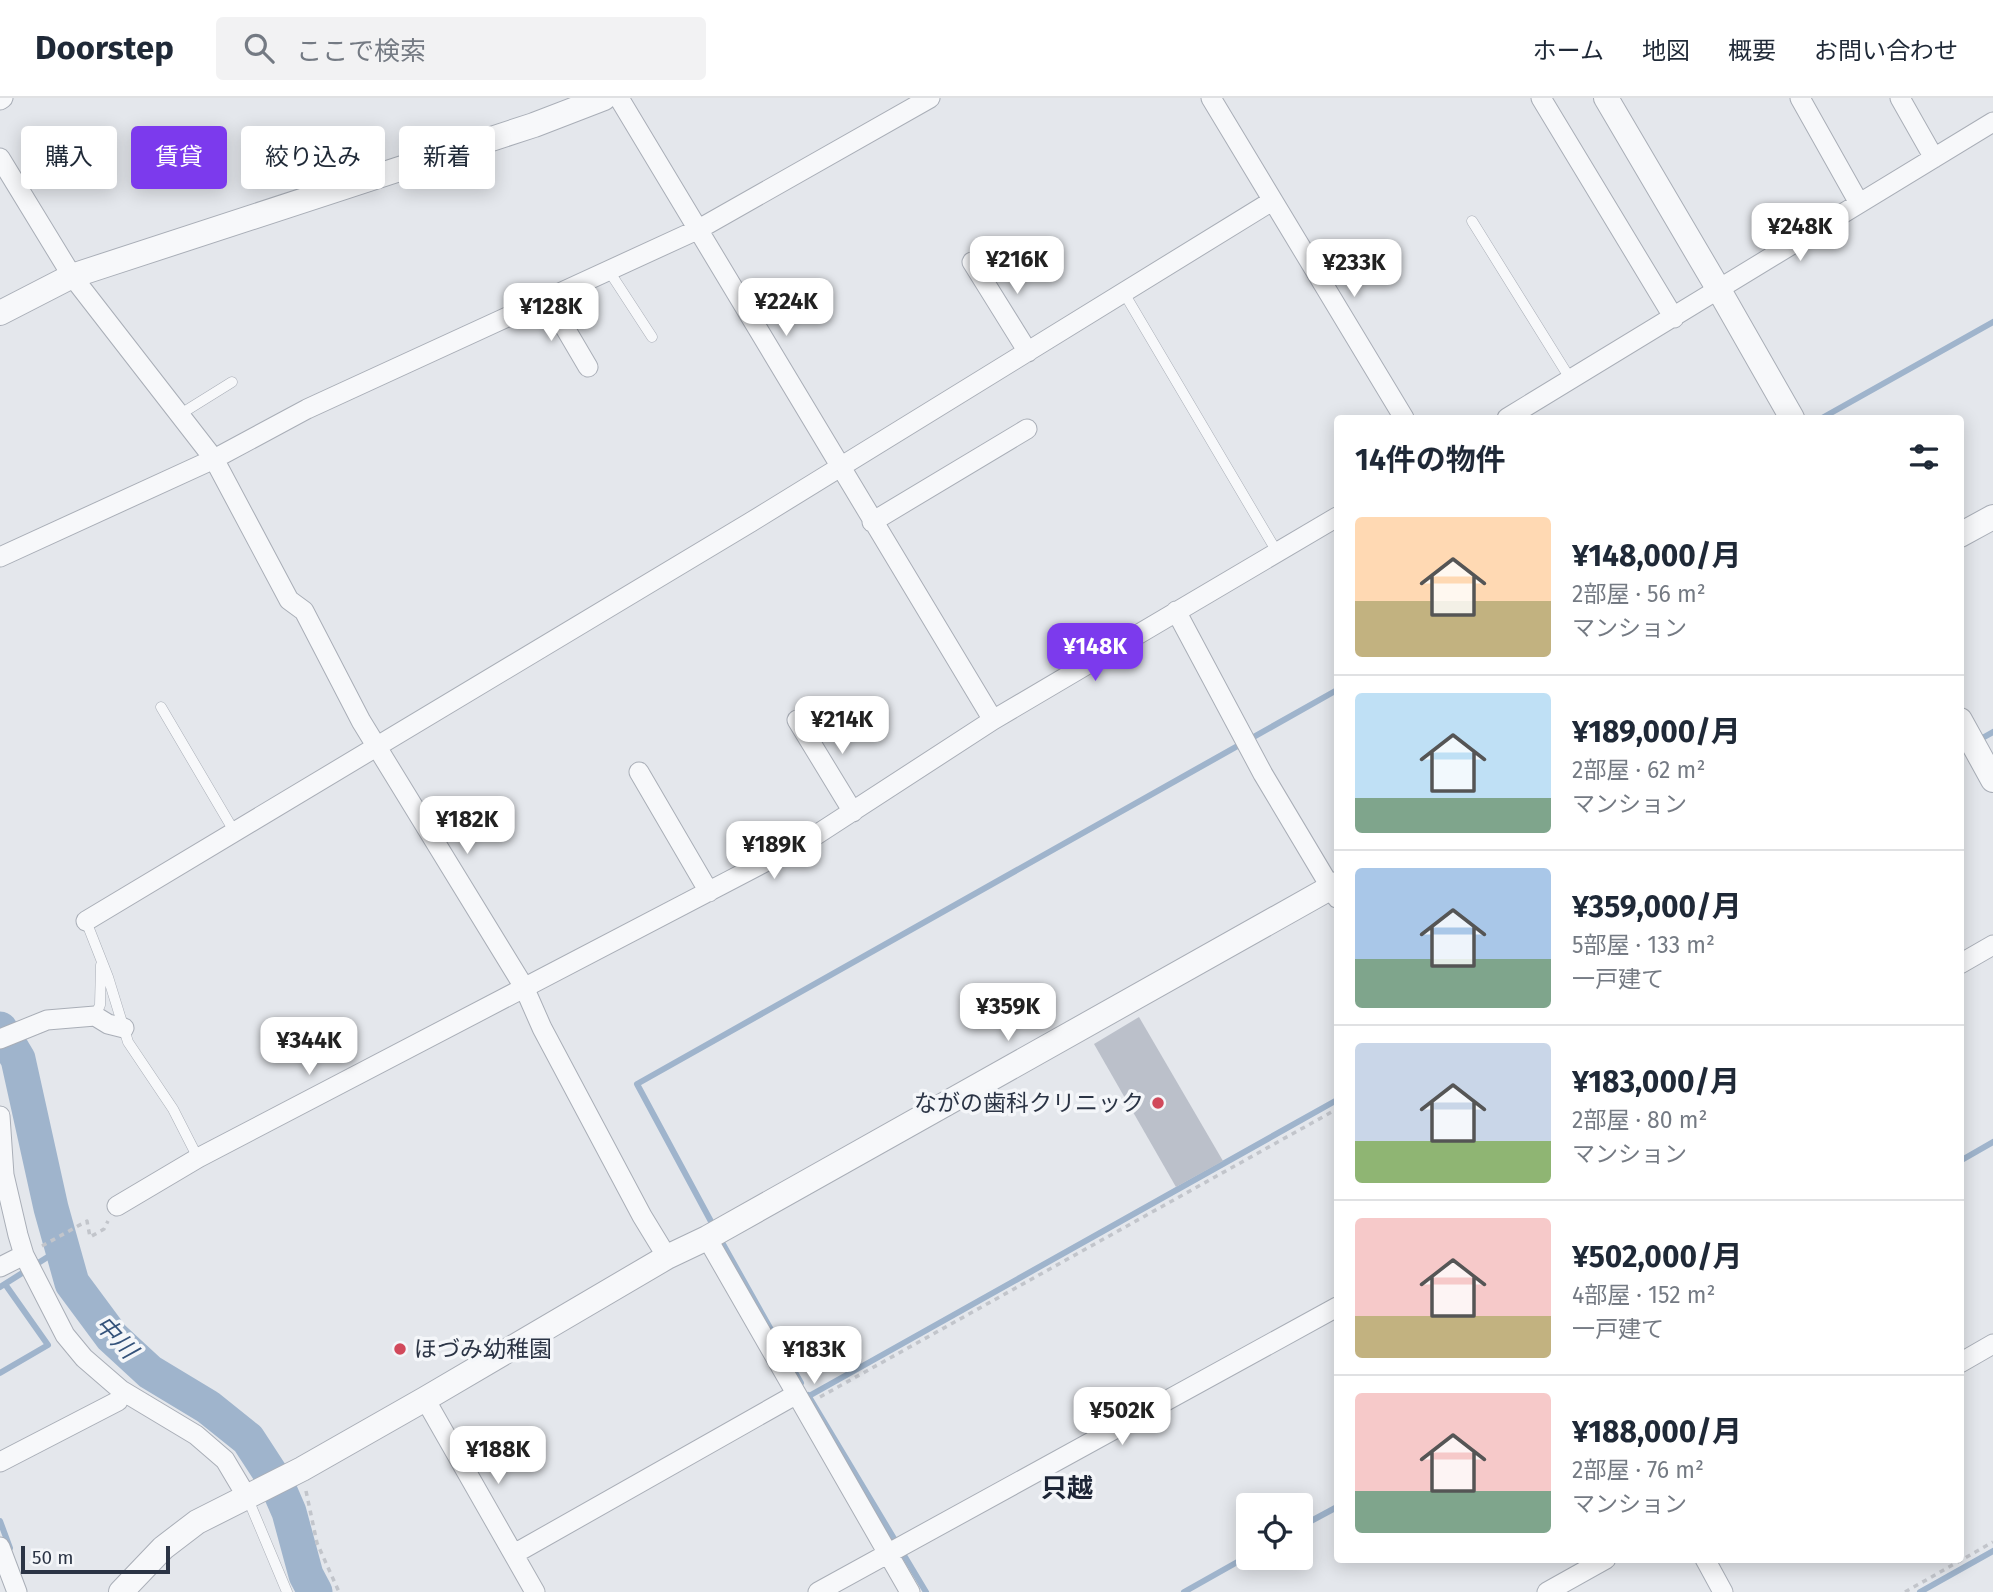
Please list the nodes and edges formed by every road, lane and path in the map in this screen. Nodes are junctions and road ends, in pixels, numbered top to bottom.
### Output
1 (604, 98) edge
2 (619, 98) edge
3 (930, 98) edge
4 (1211, 98) edge
5 (1541, 98) edge
6 (1606, 98) edge
7 (1800, 98) edge
8 (1900, 98) edge
9 (1993, 122) edge
10 (0, 158) edge
11 (1934, 158) junction
12 (1272, 201) junction
13 (1859, 203) junction
14 (1472, 221) dead end
15 (699, 229) junction
16 (972, 262) dead end
17 (609, 271) junction
18 (72, 276) junction
19 (1719, 290) junction
20 (1124, 293) junction
21 (548, 299) junction
22 (0, 313) edge
23 (1674, 318) junction
24 (652, 337) dead end
25 (1028, 352) junction
26 (588, 367) dead end
27 (1571, 381) junction
28 (232, 382) dead end
29 (178, 415) junction
30 (1402, 415) edge
31 (1512, 415) edge
32 (1790, 415) edge
33 (1027, 429) dead end
34 (214, 459) junction
35 (839, 468) junction
36 (1993, 517) edge
37 (1334, 519) edge
38 (872, 522) junction
39 (1964, 533) edge
40 (1277, 552) junction
41 (0, 557) edge
42 (1176, 611) junction
43 (162, 707) dead end
44 (797, 720) dead end
45 (993, 720) junction
46 (1964, 727) edge
47 (376, 746) junction
48 (639, 772) dead end
49 (1993, 780) edge
50 (853, 812) junction
51 (234, 831) junction
52 (1334, 888) edge
53 (1334, 891) edge
54 (709, 892) junction
55 (86, 920) joint
56 (1993, 945) edge
57 (101, 960) junction
58 (1964, 962) edge
59 (524, 987) junction
60 (95, 1016) junction
61 (124, 1028) junction
62 (8, 1035) edge
63 (1334, 1111) edge
64 (0, 1116) edge
65 (198, 1158) junction
66 (117, 1206) joint
67 (707, 1238) junction
68 (24, 1255) junction
69 (667, 1257) junction
70 (0, 1267) edge
71 (1334, 1309) edge
72 (1993, 1344) edge
73 (1964, 1361) edge
74 (425, 1399) junction
75 (118, 1401) dead end
76 (799, 1401) junction
77 (0, 1462) edge
78 (302, 1469) junction
79 (247, 1497) junction
80 (1993, 1542) edge
81 (0, 1547) edge
82 (888, 1553) junction
83 (514, 1554) junction
84 (1964, 1558) edge
85 (1599, 1563) edge
86 (1707, 1563) edge
87 (1956, 1563) edge
88 (17, 1592) edge
89 (121, 1592) edge
90 (287, 1592) edge
91 (339, 1592) edge
92 (535, 1592) edge
93 (818, 1592) edge
94 (910, 1592) edge
95 (1547, 1592) edge
96 (1723, 1592) edge
97 (1905, 1592) edge

1 - 18 street
2 - 15 street
3 - 15 street
4 - 12 street
5 - 23 street
6 - 19 street
7 - 13 street
8 - 11 street
9 - 11 street
10 - 18 street
11 - 13 street
12 - 20 street
12 - 30 street
13 - 19 street
14 - 27 lane
15 - 17 street
15 - 35 street
16 - 25 street
17 - 21 street
17 - 24 lane
18 - 22 street
18 - 29 street
19 - 23 street
19 - 32 street
20 - 25 street
20 - 40 lane
21 - 26 street
21 - 34 street
23 - 27 street
25 - 35 street
27 - 31 street
28 - 29 lane
29 - 34 street
33 - 38 street
34 - 41 street
34 - 47 street
35 - 38 street
35 - 47 street
36 - 39 street
37 - 40 street
38 - 45 street
40 - 42 street
42 - 45 street
42 - 52 street
43 - 51 lane
44 - 50 street
45 - 50 street
46 - 49 street
47 - 51 street
47 - 59 street
48 - 54 street
50 - 54 street
51 - 55 street
53 - 67 street
54 - 59 street
55 - 57 lane
56 - 58 street
57 - 60 lane
57 - 61 lane
59 - 65 street
59 - 69 street
60 - 61 street
60 - 62 street
61 - 65 lane
63 - 76 path
64 - 68 street
65 - 66 street
66 - 68 path
67 - 69 street
67 - 76 street
68 - 70 street
68 - 79 street
69 - 74 street
71 - 82 street
72 - 73 street
74 - 78 street
74 - 83 street
75 - 77 street
76 - 82 street
76 - 83 street
78 - 79 street
78 - 91 path
79 - 89 street
79 - 90 lane
80 - 84 path
81 - 88 street
82 - 93 street
82 - 94 street
83 - 92 street
85 - 95 street
86 - 96 street
87 - 97 path

